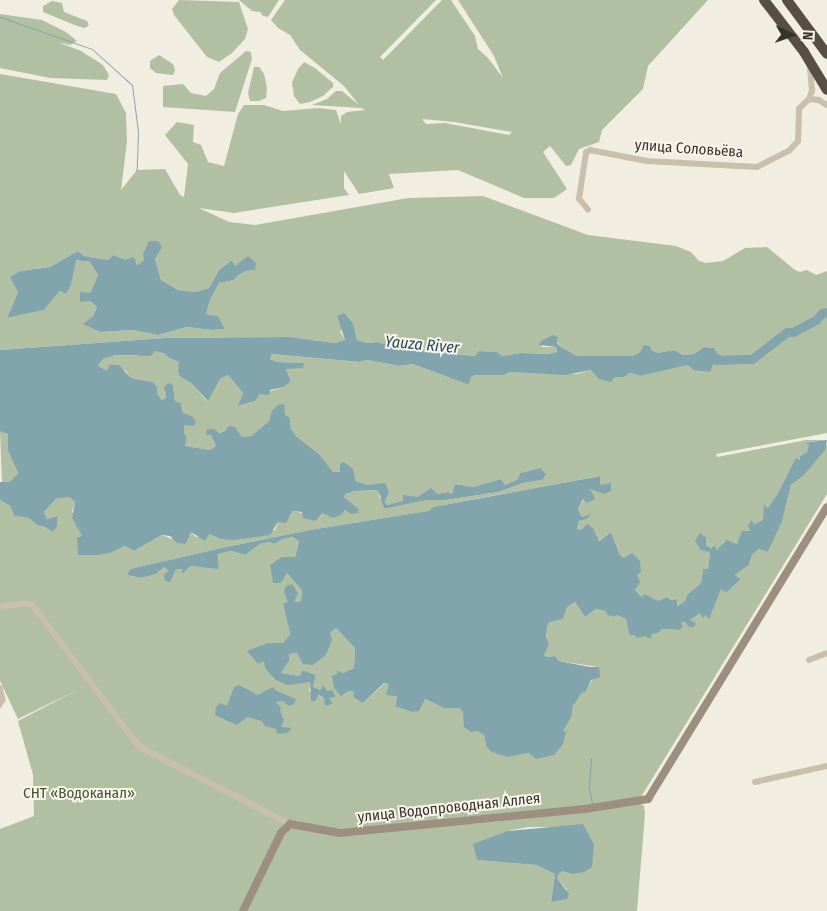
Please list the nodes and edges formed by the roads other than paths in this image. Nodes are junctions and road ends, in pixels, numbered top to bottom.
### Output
1 (764, 0) edge
2 (788, 0) edge
3 (827, 54) edge
4 (809, 60) junction
5 (827, 90) edge
6 (809, 99) junction
7 (827, 104) edge
8 (588, 210) dead end
9 (827, 507) edge
10 (0, 607) edge
11 (827, 653) edge
12 (809, 660) dead end
13 (1, 690) edge
14 (0, 705) edge
15 (827, 766) edge
16 (755, 782) dead end
17 (290, 824) junction
18 (243, 911) edge

1 - 4 highway
2 - 3 highway
4 - 5 highway
4 - 6 street, улица Соловьёва
6 - 7 street
6 - 8 street, улица Соловьёва
9 - 17 street, улица Водопроводная Аллея
10 - 17 street, улица Водопроводная Аллея
11 - 12 street
13 - 14 street
15 - 16 street
17 - 18 street

